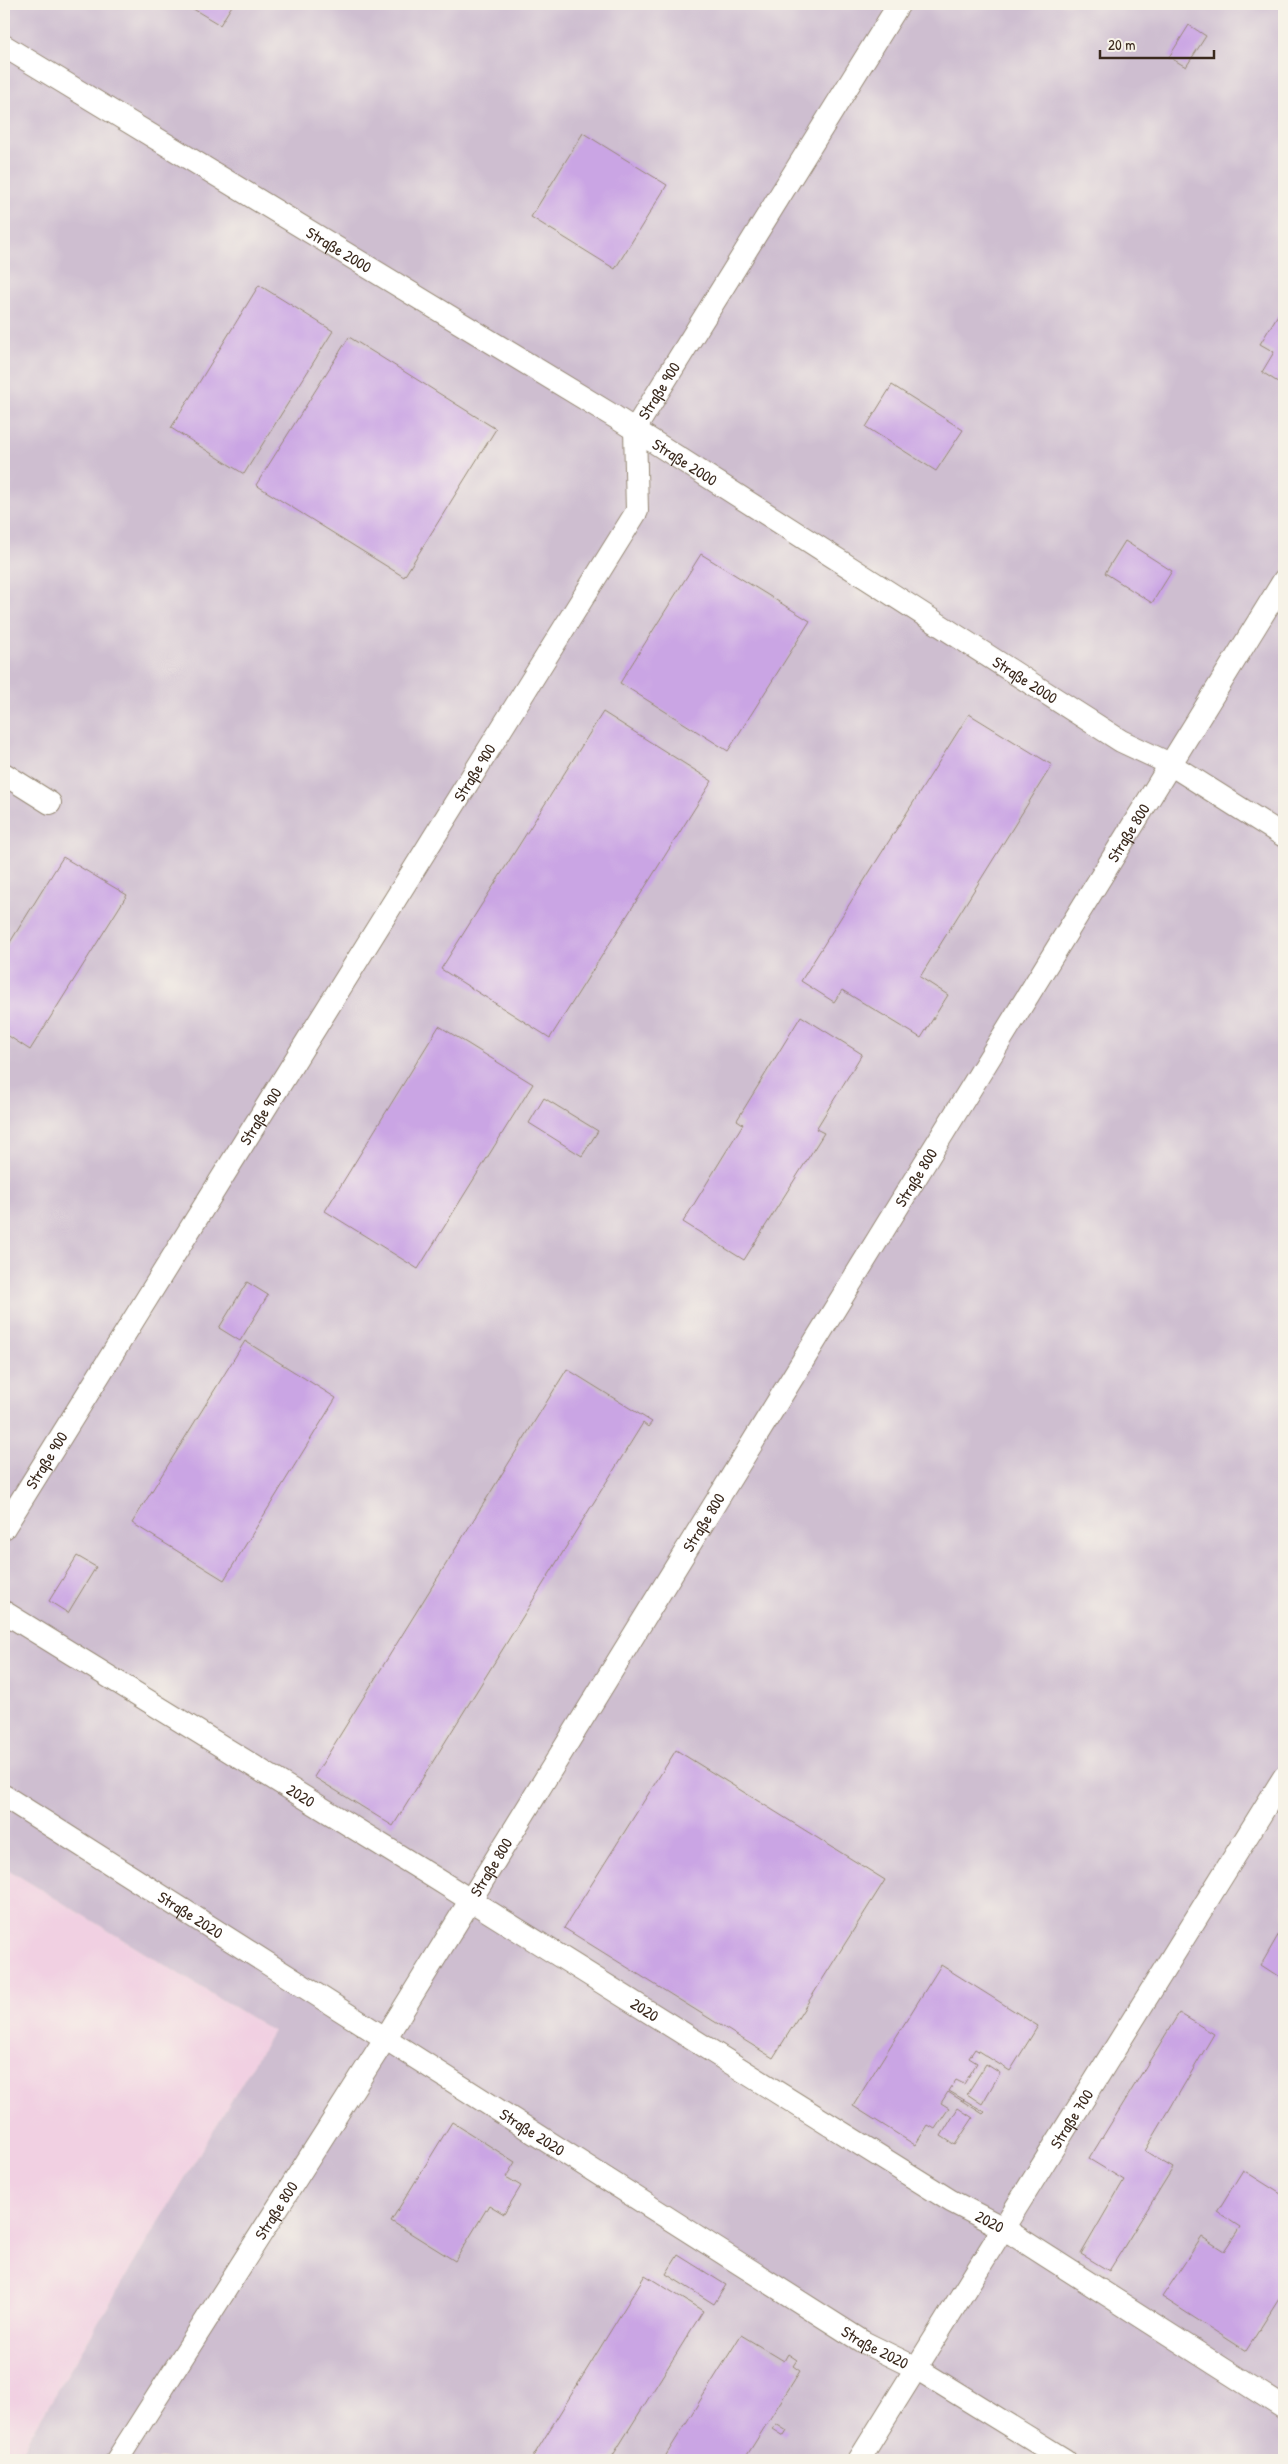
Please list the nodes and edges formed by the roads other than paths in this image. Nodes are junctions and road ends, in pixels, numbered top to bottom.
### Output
1 (899, 4) edge
2 (4, 46) edge
3 (635, 429) junction
4 (1284, 580) edge
5 (1170, 764) junction
6 (4, 774) edge
7 (50, 803) dead end
8 (1284, 836) edge
9 (4, 1528) edge
10 (4, 1612) edge
11 (1284, 1777) edge
12 (4, 1796) edge
13 (470, 1901) junction
14 (385, 2039) junction
15 (1003, 2228) junction
16 (916, 2368) junction
17 (1284, 2408) edge
18 (117, 2460) edge
19 (859, 2460) edge
20 (1065, 2460) edge

1 - 3 lane, Straße 900
2 - 3 lane, Straße 2000
3 - 5 lane, Straße 2000
3 - 9 lane, Straße 900
4 - 5 lane, Straße 800
5 - 8 lane, Straße 2000
5 - 13 lane, Straße 800
6 - 7 lane
10 - 13 lane, 2020
11 - 15 lane, Straße 700
12 - 14 lane, Straße 2020
13 - 14 lane, Straße 800
13 - 15 lane, 2020
14 - 16 lane, Straße 2020
14 - 18 lane, Straße 800
15 - 16 lane, Straße 700
15 - 17 lane, 2020
16 - 19 lane, Straße 700
16 - 20 lane, Straße 2020

